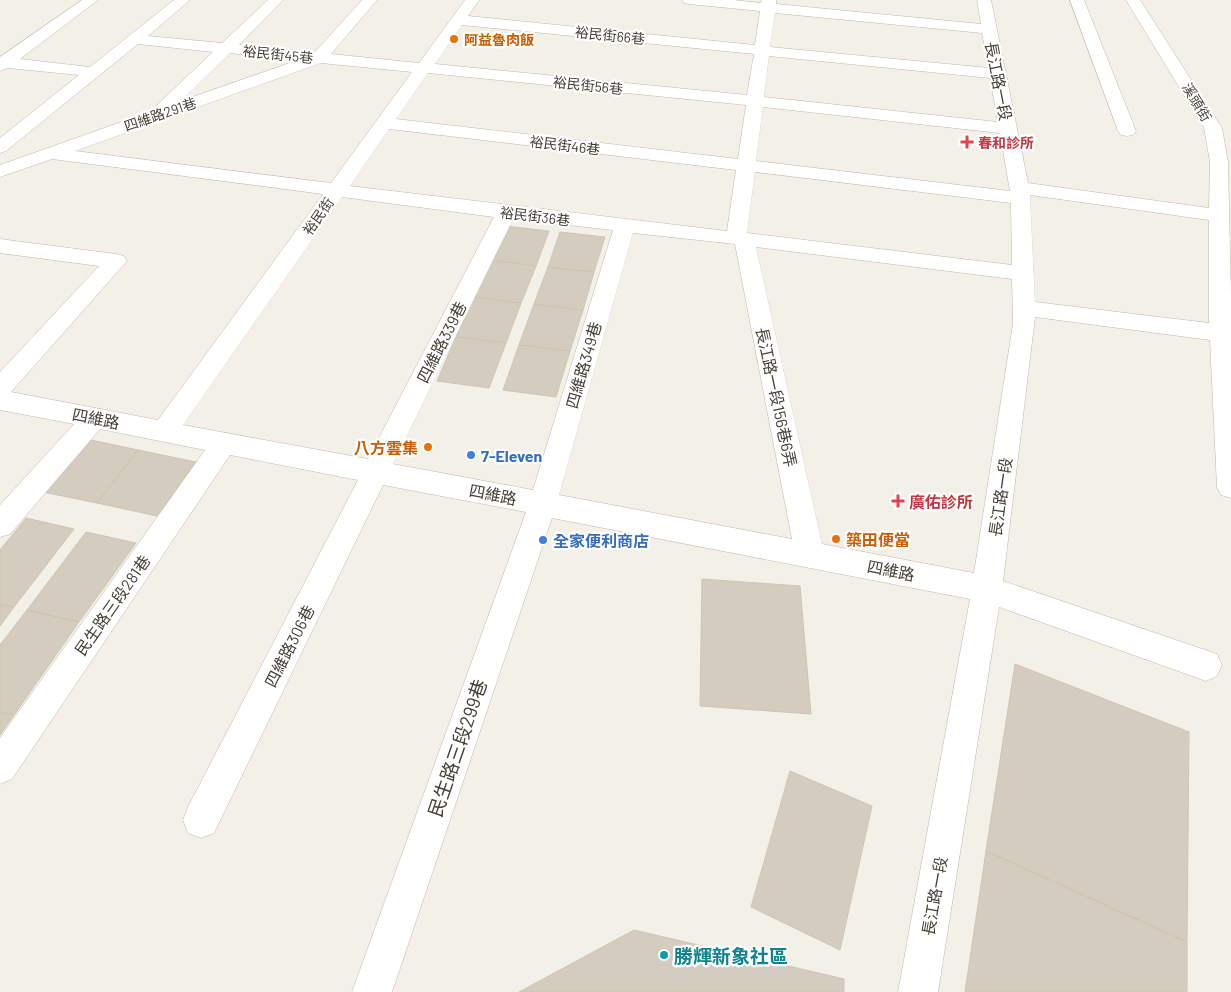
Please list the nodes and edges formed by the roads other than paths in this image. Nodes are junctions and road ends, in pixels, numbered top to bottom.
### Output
1 (91, 0) edge
2 (183, 0) edge
3 (276, 0) edge
4 (370, 0) edge
5 (472, 0) edge
6 (689, 0) edge
7 (984, 0) edge
8 (1078, 0) edge
9 (1133, 0) edge
10 (769, 3) edge
11 (458, 20) junction
12 (989, 29) junction
13 (134, 39) junction
14 (226, 48) junction
15 (762, 51) junction
16 (319, 58) junction
17 (2, 64) edge
18 (422, 69) junction
19 (93, 72) junction
20 (998, 74) junction
21 (754, 101) junction
22 (157, 115) junction
23 (384, 124) junction
24 (1009, 129) junction
25 (1127, 131) dead end
26 (0, 147) edge
27 (48, 153) junction
28 (747, 166) junction
29 (0, 171) edge
30 (336, 191) junction
31 (1020, 193) junction
32 (506, 212) junction
33 (1219, 215) junction
34 (624, 227) junction
35 (740, 238) junction
36 (0, 246) edge
37 (1023, 273) junction
38 (1024, 308) junction
39 (1221, 333) junction
40 (0, 388) edge
41 (0, 400) edge
42 (95, 418) junction
43 (164, 432) junction
44 (224, 443) junction
45 (376, 472) junction
46 (1231, 487) edge
47 (543, 504) junction
48 (0, 525) edge
49 (810, 555) junction
50 (987, 589) junction
51 (1206, 665) dead end
52 (0, 768) edge
53 (201, 820) dead end
54 (372, 992) edge
55 (918, 992) edge

1 - 17 street
2 - 13 street
3 - 14 street
4 - 16 street
5 - 11 street, 裕民街
6 - 10 street
7 - 12 street, 長江路一段
8 - 25 street
9 - 33 street, 溪頭街
10 - 12 street
10 - 15 street
11 - 15 street, 裕民街66巷
11 - 18 street, 裕民街
12 - 20 street, 長江路一段
13 - 14 street, 裕民街45巷
13 - 19 street
14 - 16 street, 裕民街45巷
14 - 22 street
15 - 20 street, 裕民街66巷
15 - 21 street
16 - 18 street, 裕民街45巷
16 - 22 street, 四維路291巷
17 - 19 street
18 - 21 street, 裕民街56巷
18 - 23 street, 裕民街
19 - 26 street
20 - 24 street, 長江路一段
21 - 24 street, 裕民街56巷
21 - 28 street
22 - 27 street, 四維路291巷
23 - 28 street, 裕民街46巷
23 - 30 street, 裕民街
24 - 31 street, 長江路一段
27 - 29 street, 四維路291巷
27 - 30 street, 裕民街36巷
28 - 31 street, 裕民街46巷
28 - 35 street
30 - 32 street, 裕民街36巷
30 - 43 street, 裕民街
31 - 33 street, 裕民街46巷
31 - 37 street, 長江路一段
32 - 34 street, 裕民街36巷
32 - 45 street, 四維路339巷
33 - 39 street, 溪頭街
34 - 35 street, 裕民街36巷
34 - 47 street, 四維路349巷
35 - 37 street, 裕民街36巷
35 - 49 street, 長江路一段156巷6弄
36 - 40 street
37 - 38 street, 長江路一段
38 - 39 street
38 - 50 street, 長江路一段
39 - 46 street, 溪頭街
41 - 42 street, 四維路
42 - 43 street, 四維路
42 - 48 street
43 - 44 street, 四維路
44 - 45 street, 四維路
44 - 52 street, 民生路三段281巷
45 - 47 street, 四維路
45 - 53 street, 四維路306巷
47 - 49 street, 四維路
47 - 54 street, 民生路三段299巷
49 - 50 street, 四維路
50 - 51 street, 四維路
50 - 55 street, 長江路一段

